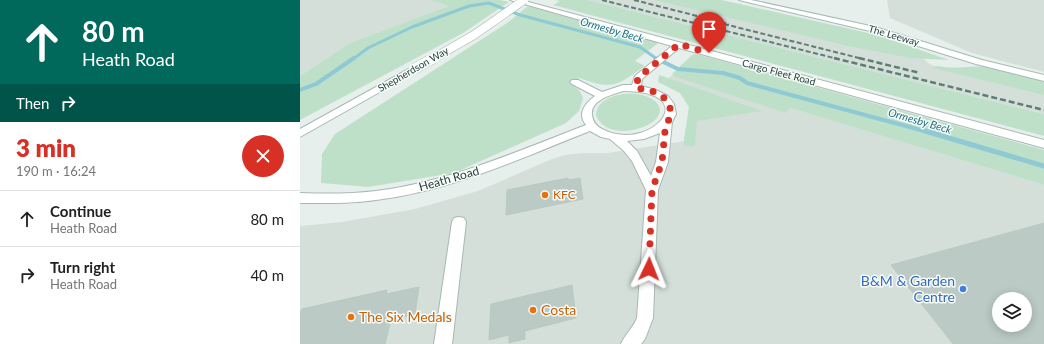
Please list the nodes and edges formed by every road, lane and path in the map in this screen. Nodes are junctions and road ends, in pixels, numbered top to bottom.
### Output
1 (513, 0) edge
2 (524, 0) edge
3 (742, 0) edge
4 (675, 47) junction
5 (1044, 78) edge
6 (575, 82) dead end
7 (636, 88) junction
8 (601, 95) junction
9 (667, 122) junction
10 (590, 127) junction
11 (300, 134) edge
12 (614, 137) junction
13 (1044, 144) edge
14 (652, 190) junction
15 (300, 198) edge
16 (458, 222) dead end
17 (443, 344) edge
18 (630, 344) edge

1 - 4 street, Cargo Fleet Road
2 - 11 street, Shepherdson Way, bridge
3 - 5 street, The Leeway
4 - 7 street
4 - 13 street, Cargo Fleet Road
6 - 8 street
7 - 8 street
7 - 9 street
8 - 10 street
9 - 12 street
9 - 14 street
10 - 12 street
10 - 15 street, Heath Road
12 - 14 street
14 - 18 street
16 - 17 street

